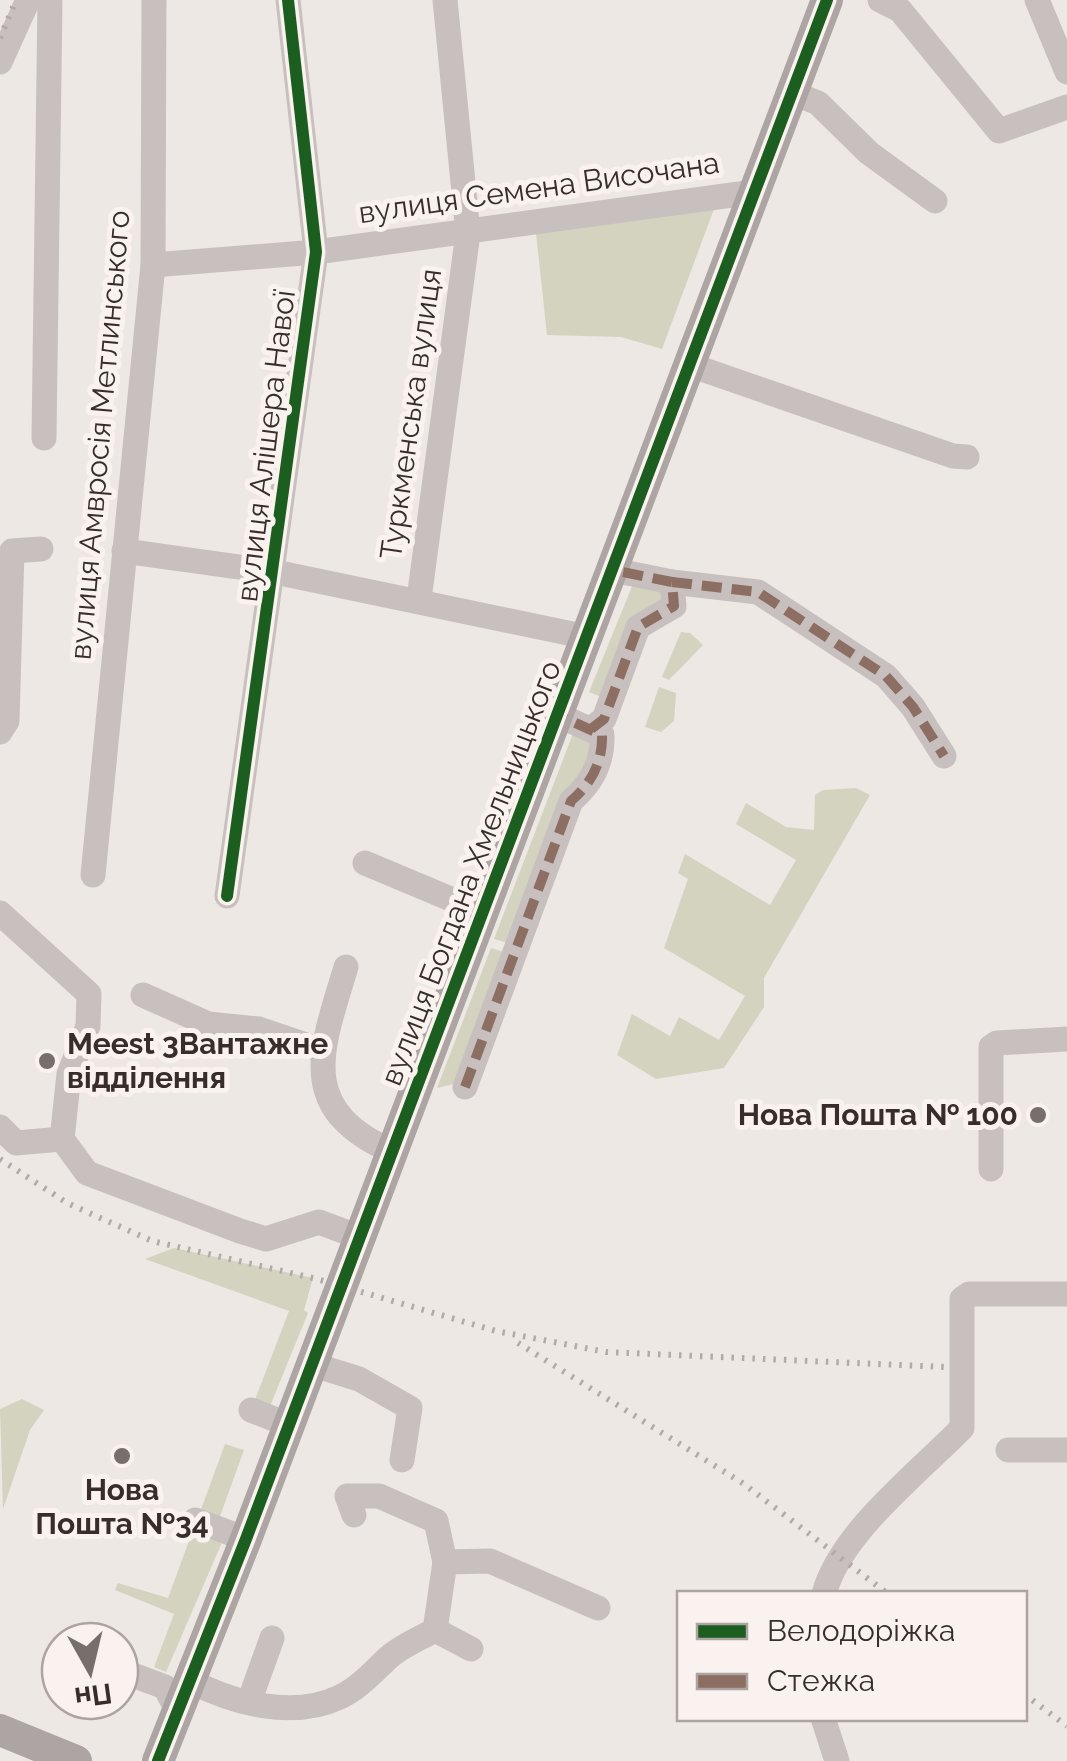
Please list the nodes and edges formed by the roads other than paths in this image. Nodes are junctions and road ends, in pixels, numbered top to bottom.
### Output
1 (28, 0) edge
2 (50, 0) edge
3 (154, 0) edge
4 (288, 0) edge
5 (445, 0) edge
6 (828, 0) edge
7 (1038, 0) edge
8 (899, 3) edge
9 (0, 62) edge
10 (1067, 72) edge
11 (793, 93) junction
12 (1067, 107) edge
13 (754, 192) junction
14 (935, 200) dead end
15 (468, 232) junction
16 (316, 252) junction
17 (153, 265) junction
18 (690, 364) junction
19 (44, 438) dead end
20 (968, 457) dead end
21 (41, 549) dead end
22 (124, 551) junction
23 (613, 570) junction
24 (275, 572) junction
25 (672, 582) junction
26 (418, 599) junction
27 (587, 637) junction
28 (558, 715) junction
29 (590, 729) junction
30 (0, 732) edge
31 (944, 756) dead end
32 (365, 863) dead end
33 (93, 875) dead end
34 (227, 896) dead end
35 (0, 912) edge
36 (484, 913) junction
37 (346, 967) dead end
38 (143, 995) dead end
39 (1067, 1039) edge
40 (321, 1050) junction
41 (465, 1086) dead end
42 (0, 1127) edge
43 (62, 1139) junction
44 (393, 1152) junction
45 (991, 1169) dead end
46 (359, 1238) junction
47 (1067, 1294) edge
48 (311, 1364) junction
49 (252, 1410) dead end
50 (288, 1424) junction
51 (1008, 1450) dead end
52 (1067, 1450) edge
53 (402, 1460) dead end
54 (354, 1516) dead end
55 (195, 1520) dead end
56 (246, 1539) junction
57 (445, 1562) junction
58 (825, 1591) edge
59 (598, 1608) dead end
60 (434, 1630) junction
61 (272, 1638) dead end
62 (471, 1649) dead end
63 (140, 1678) edge
64 (191, 1681) junction
65 (248, 1702) junction
66 (178, 1712) junction
67 (824, 1721) edge
68 (0, 1730) edge
69 (76, 1761) edge
70 (158, 1761) edge
71 (837, 1761) edge

1 - 9 street
2 - 19 street
3 - 17 street, вулиця Амвросія Метлинського
4 - 16 street, вулиця Алішера Навої
5 - 15 street, Туркменська вулиця
6 - 11 main road, вулиця Богдана Хмельницького
7 - 10 street
8 - 12 street
11 - 13 main road, вулиця Богдана Хмельницького
11 - 14 street
13 - 15 street, вулиця Семена Височана
13 - 18 main road, вулиця Богдана Хмельницького
15 - 16 street, вулиця Семена Височана
15 - 26 street, Туркменська вулиця
16 - 17 street, вулиця Семена Височана
16 - 24 street, вулиця Алішера Навої
17 - 22 street, вулиця Амвросія Метлинського
18 - 20 street
18 - 23 main road, вулиця Богдана Хмельницького
21 - 30 street
22 - 24 street
22 - 33 street, вулиця Амвросія Метлинського
23 - 25 street
23 - 27 main road, вулиця Богдана Хмельницького
24 - 26 street
24 - 34 street, вулиця Алішера Навої
25 - 29 street
25 - 31 street
26 - 27 street
27 - 28 main road, вулиця Богдана Хмельницького
28 - 29 street
28 - 36 main road, вулиця Богдана Хмельницького
29 - 41 street
32 - 36 street
35 - 43 street
36 - 44 main road, вулиця Богдана Хмельницького
37 - 40 street
38 - 40 street
39 - 45 street
40 - 44 street
42 - 43 street
43 - 46 street
44 - 46 main road, вулиця Богдана Хмельницького
46 - 48 main road, вулиця Богдана Хмельницького
47 - 58 street
48 - 50 main road, вулиця Богдана Хмельницького
48 - 53 street
49 - 50 street
50 - 56 main road, вулиця Богдана Хмельницького
51 - 52 street
54 - 57 street
55 - 56 street
56 - 64 main road, вулиця Богдана Хмельницького
57 - 59 street
57 - 60 street
60 - 62 street
60 - 65 street
61 - 65 street
63 - 66 street
64 - 65 street
64 - 66 main road, вулиця Богдана Хмельницького
66 - 70 main road, вулиця Богдана Хмельницького
67 - 71 street
68 - 69 main road

